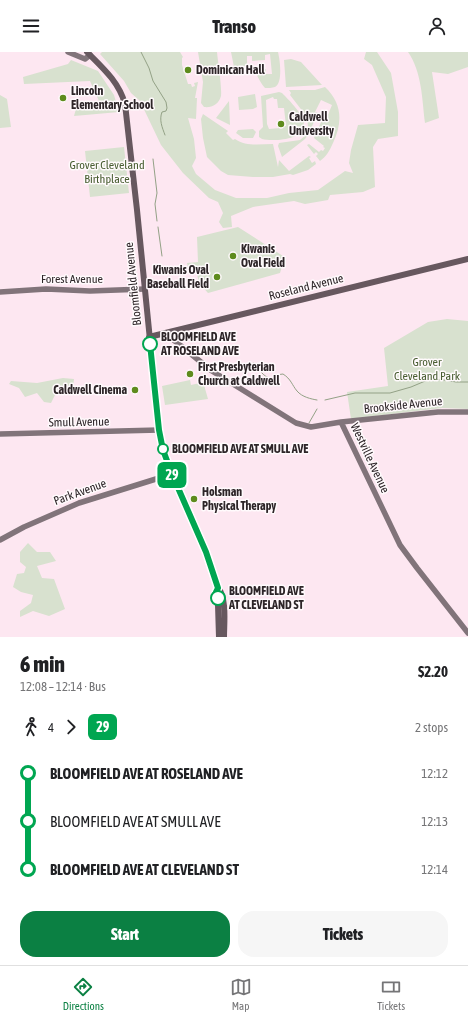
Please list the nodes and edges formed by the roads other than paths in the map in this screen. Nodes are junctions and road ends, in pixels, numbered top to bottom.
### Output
1 (68, 52) edge
2 (89, 53) edge
3 (468, 259) edge
4 (145, 289) junction
5 (0, 292) edge
6 (165, 333) junction
7 (149, 336) junction
8 (468, 412) edge
9 (341, 422) junction
10 (159, 430) junction
11 (0, 434) edge
12 (172, 474) junction
13 (0, 540) edge
14 (218, 588) junction
15 (468, 633) edge
16 (219, 637) edge
17 (224, 637) edge

1 - 2 street
2 - 4 main road, Bloomfield Avenue
3 - 6 main road, Roseland Avenue
4 - 5 street, Forest Avenue
4 - 7 main road, Bloomfield Avenue
6 - 7 main road, Roseland Avenue
6 - 9 street, Westville Avenue
7 - 10 main road, Bloomfield Avenue
8 - 9 street, Brookside Avenue
9 - 15 street, Westville Avenue
10 - 11 street, Smull Avenue
10 - 12 main road, Bloomfield Avenue
12 - 13 street, Park Avenue
12 - 14 main road, Bloomfield Avenue
14 - 16 main road, Bloomfield Avenue
14 - 17 main road, Bloomfield Avenue

